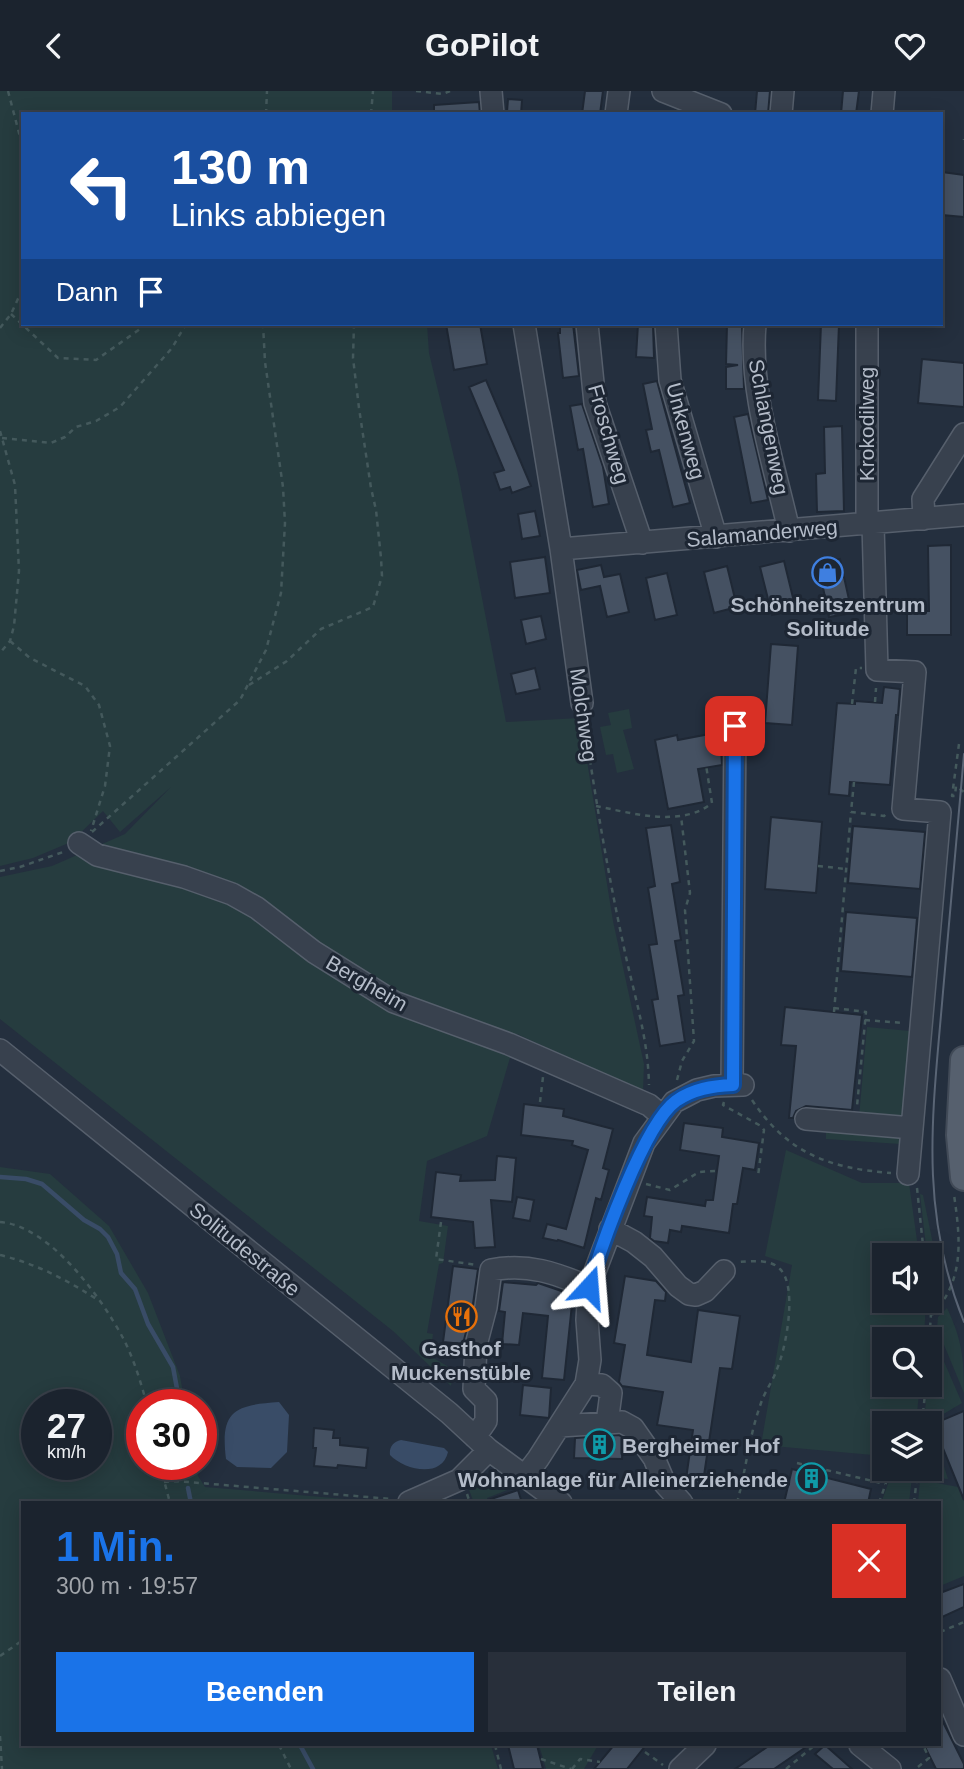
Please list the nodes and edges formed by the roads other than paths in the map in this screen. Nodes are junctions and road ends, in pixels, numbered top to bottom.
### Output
1 (491, 91) edge
2 (619, 91) edge
3 (663, 91) edge
4 (783, 91) edge
5 (884, 91) edge
6 (693, 103) edge
7 (494, 112) edge
8 (616, 112) edge
9 (716, 112) edge
10 (781, 112) edge
11 (881, 112) edge
12 (524, 326) edge
13 (587, 326) edge
14 (666, 326) edge
15 (755, 326) edge
16 (867, 326) edge
17 (964, 434) edge
18 (964, 515) edge
19 (924, 519) junction
20 (870, 524) junction
21 (789, 531) junction
22 (716, 537) junction
23 (642, 543) junction
24 (561, 549) junction
25 (582, 703) road end
26 (735, 726) dead end
27 (84, 838) road end
28 (0, 1050) edge
29 (964, 1060) edge
30 (662, 1107) junction
31 (806, 1119) dead end
32 (912, 1128) junction
33 (912, 1174) road end
34 (959, 1185) edge
35 (610, 1229) junction
36 (724, 1271) road end
37 (589, 1287) junction
38 (586, 1384) junction
39 (607, 1423) junction
40 (560, 1426) junction
41 (482, 1443) junction
42 (525, 1476) junction
43 (411, 1501) edge
44 (558, 1501) edge
45 (680, 1501) edge
46 (941, 1681) edge
47 (964, 1735) edge
48 (704, 1746) edge
49 (861, 1746) edge
50 (680, 1769) edge
51 (890, 1769) edge

1 - 7 street
2 - 8 street
3 - 6 street
4 - 10 street
5 - 11 street
6 - 9 street
12 - 24 street, Molchweg
13 - 23 street, Froschweg
14 - 22 street, Unkenweg
15 - 21 street, Schlangenweg
16 - 20 street, Krokodilweg
17 - 19 street
18 - 19 street, Salamanderweg
19 - 20 street, Salamanderweg
20 - 21 street, Salamanderweg
20 - 32 street, Krokodilweg
21 - 22 street, Salamanderweg
22 - 23 street, Salamanderweg
23 - 24 street, Salamanderweg
24 - 25 street, Molchweg
26 - 30 street
27 - 30 street, Bergheim
28 - 41 street, Solitudestraße
29 - 34 main road
30 - 35 street
31 - 32 street
32 - 33 street
35 - 36 street
35 - 37 street
37 - 38 street
37 - 41 street
38 - 39 street
38 - 40 street
39 - 40 street
39 - 45 street
40 - 42 street
41 - 42 street, Solitudestraße
41 - 43 street
42 - 44 street, Solitudestraße
46 - 47 street
48 - 50 street
49 - 51 street

